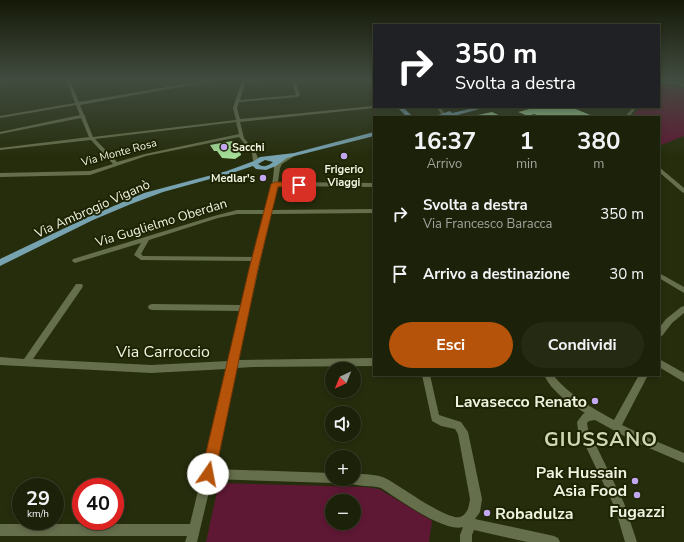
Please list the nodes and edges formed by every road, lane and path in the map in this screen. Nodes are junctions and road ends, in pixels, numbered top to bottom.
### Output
1 (71, 105) edge
2 (80, 105) edge
3 (236, 105) edge
4 (373, 107) edge
5 (401, 108) edge
6 (439, 108) edge
7 (471, 108) edge
8 (480, 108) edge
9 (634, 108) edge
10 (84, 116) junction
11 (408, 116) edge
12 (445, 116) edge
13 (628, 116) edge
14 (0, 117) edge
15 (238, 120) junction
16 (0, 133) edge
17 (373, 134) edge
18 (241, 135) junction
19 (92, 138) junction
20 (0, 149) edge
21 (254, 153) junction
22 (256, 162) junction
23 (116, 164) junction
24 (274, 164) junction
25 (266, 168) junction
26 (660, 170) edge
27 (0, 175) edge
28 (219, 175) junction
29 (275, 184) junction
30 (373, 185) edge
31 (684, 191) edge
32 (268, 211) junction
33 (373, 211) edge
34 (146, 239) junction
35 (256, 259) junction
36 (76, 261) dead end
37 (0, 263) edge
38 (660, 276) edge
39 (79, 286) dead end
40 (684, 290) edge
41 (152, 307) dead end
42 (245, 308) junction
43 (684, 309) edge
44 (660, 333) edge
45 (0, 361) edge
46 (26, 362) junction
47 (373, 362) edge
48 (660, 364) edge
49 (232, 365) junction
50 (426, 376) edge
51 (643, 376) edge
52 (549, 377) edge
53 (684, 378) edge
54 (581, 405) junction
55 (596, 415) junction
56 (582, 422) junction
57 (616, 426) junction
58 (636, 439) junction
59 (684, 458) edge
60 (208, 474) junction
61 (325, 478) edge
62 (361, 480) edge
63 (0, 530) edge
64 (194, 530) junction
65 (191, 542) edge
66 (466, 542) edge
67 (554, 542) edge
68 (632, 542) edge

1 - 14 street
2 - 10 street
3 - 15 street
4 - 15 street
5 - 11 main road
6 - 12 street
7 - 12 main road
8 - 12 main road
9 - 13 street
10 - 16 street
10 - 19 street
15 - 18 street
15 - 19 street
17 - 24 main road
18 - 21 street
18 - 23 street, Via Monte Rosa
19 - 20 street
19 - 23 street
21 - 22 street
21 - 24 street
22 - 24 main road, Via Ambrogio Viganò
22 - 25 main road
22 - 28 main road, Via Ambrogio Viganò
23 - 27 street, Via Monte Rosa
24 - 25 main road, Via Ambrogio Viganò
24 - 29 street
25 - 28 main road, Via Ambrogio Viganò
26 - 31 street
28 - 37 main road, Via Ambrogio Viganò
29 - 30 street
29 - 32 street
32 - 33 street, Via Guglielmo Oberdan
32 - 34 street, Via Guglielmo Oberdan
32 - 35 street
34 - 35 street
34 - 36 street, Via Guglielmo Oberdan
35 - 42 street
38 - 40 street
39 - 46 street
41 - 42 street
42 - 49 street
43 - 44 street
45 - 46 street, Via Carroccio
46 - 49 street, Via Carroccio
47 - 49 street, Via Carroccio
48 - 53 street
49 - 60 street
50 - 62 street
51 - 57 street
52 - 54 street
54 - 55 street
54 - 56 street
54 - 57 street
55 - 56 street
55 - 58 street
56 - 68 street
57 - 58 street
58 - 59 street
60 - 61 street
60 - 64 street
63 - 64 street
64 - 65 street
66 - 67 street

